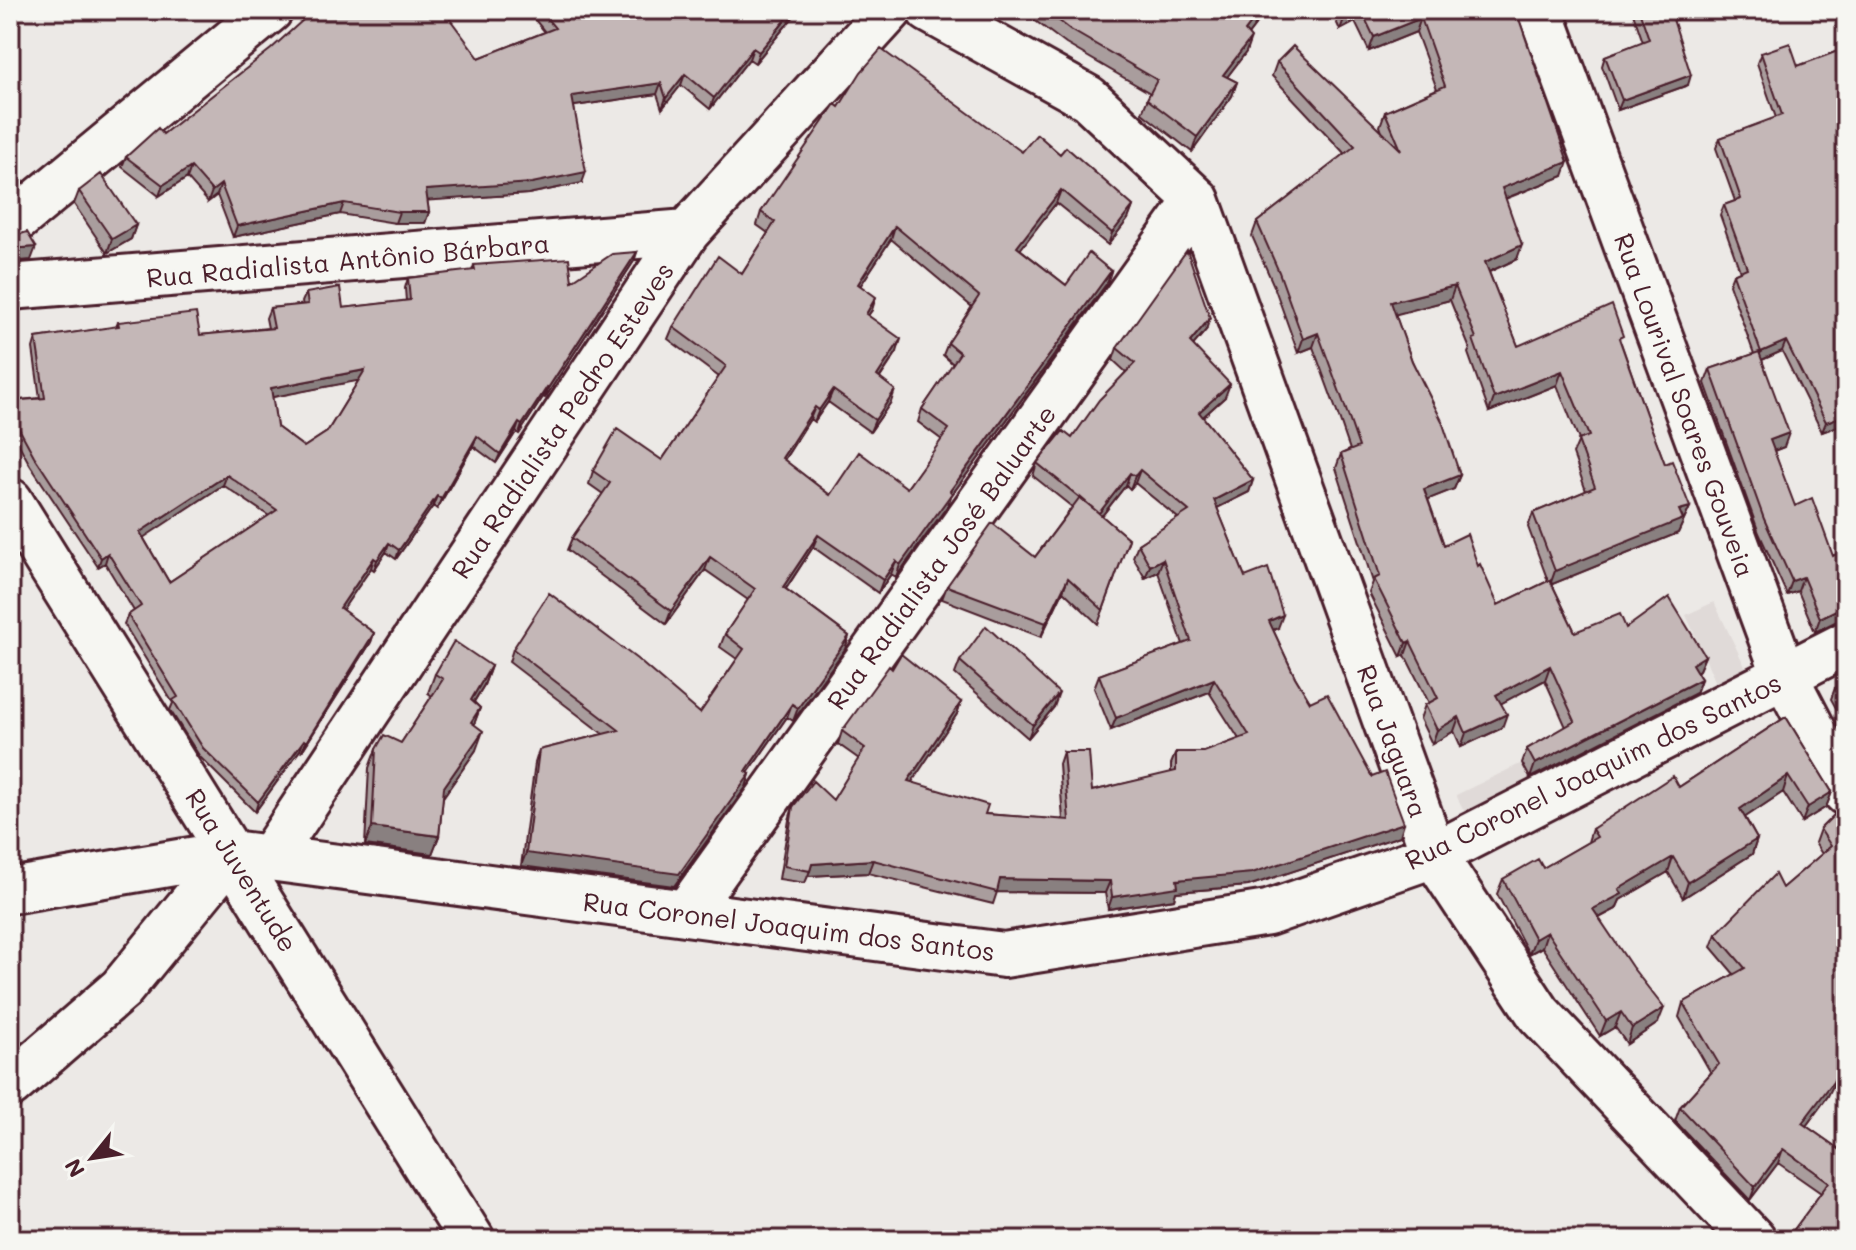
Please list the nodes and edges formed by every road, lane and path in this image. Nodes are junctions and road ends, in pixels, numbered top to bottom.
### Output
1 (270, 10) edge
2 (890, 10) edge
3 (929, 10) edge
4 (1540, 10) edge
5 (1197, 200) junction
6 (10, 225) edge
7 (687, 232) junction
8 (10, 287) edge
9 (10, 503) edge
10 (1846, 644) edge
11 (1785, 676) junction
12 (1846, 793) edge
13 (1434, 855) junction
14 (250, 856) junction
15 (10, 891) edge
16 (686, 913) junction
17 (10, 1085) edge
18 (472, 1240) edge
19 (1753, 1240) edge

1 - 6 street
2 - 7 street, Rua Radialista Pedro Esteves
3 - 5 street
4 - 11 street, Rua Lourival Soares Gouveia
5 - 13 street, Rua Jaguara
5 - 16 street, Rua Radialista José Baluarte
7 - 8 street, Rua Radialista Antônio Bárbara
7 - 14 street, Rua Radialista Pedro Esteves
9 - 14 street, Rua Juventude
10 - 11 street, Rua Coronel Joaquim dos Santos
11 - 12 street, Rua Lourival Soares Gouveia
11 - 13 street, Rua Coronel Joaquim dos Santos
13 - 16 street, Rua Coronel Joaquim dos Santos
13 - 19 street, Rua Jaguara
14 - 15 street, Rua Coronel Joaquim dos Santos
14 - 16 street, Rua Coronel Joaquim dos Santos
14 - 17 street
14 - 18 street, Rua Juventude

